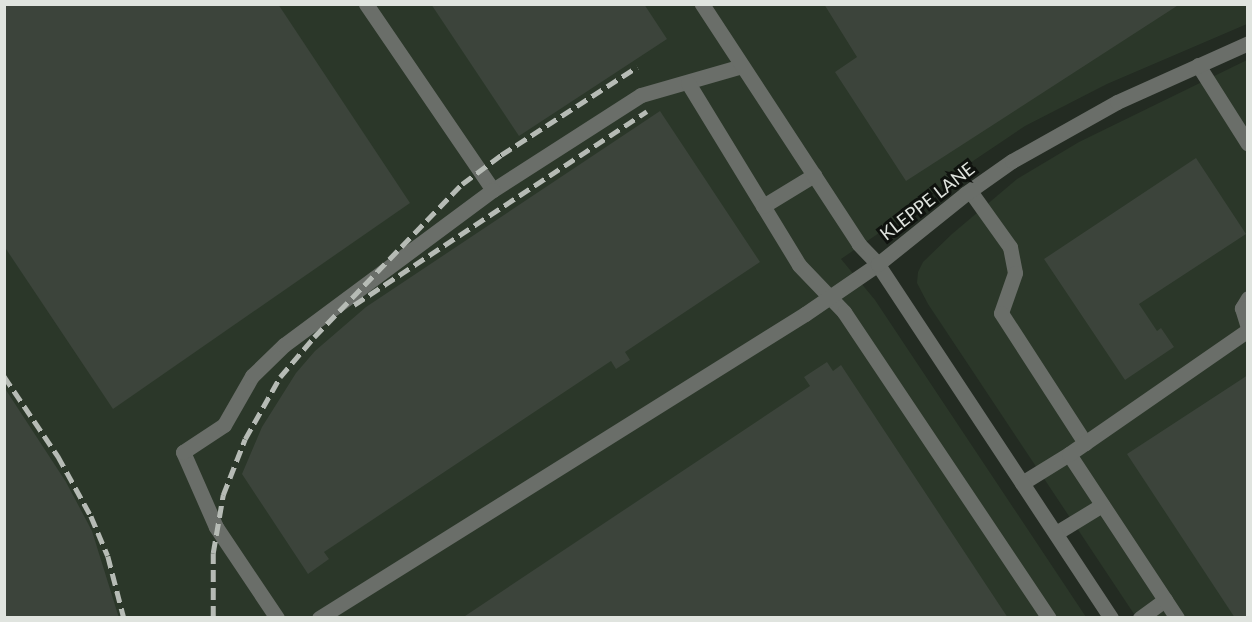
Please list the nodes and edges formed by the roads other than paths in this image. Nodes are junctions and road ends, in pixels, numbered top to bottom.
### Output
1 (366, 4) edge
2 (702, 4) edge
3 (1248, 43) edge
4 (1198, 65) junction
5 (742, 66) junction
6 (687, 83) junction
7 (1248, 144) edge
8 (814, 175) junction
9 (494, 190) junction
10 (970, 191) junction
11 (763, 206) junction
12 (878, 264) junction
13 (831, 296) junction
14 (1248, 298) edge
15 (1248, 329) edge
16 (1085, 443) junction
17 (1069, 454) junction
18 (1023, 483) junction
19 (1102, 506) junction
20 (1056, 533) junction
21 (1165, 600) junction
22 (277, 618) edge
23 (320, 618) edge
24 (1049, 618) edge
25 (1111, 618) edge
26 (1140, 618) edge
27 (1177, 618) edge

1 - 9 street
2 - 5 street
3 - 4 street, KLEPPE LANE
4 - 7 street
4 - 10 street, KLEPPE LANE
5 - 6 street
5 - 8 street
6 - 9 street
6 - 11 street
8 - 11 street
8 - 12 street
9 - 22 street
10 - 12 street, KLEPPE LANE
10 - 16 street
11 - 13 street
12 - 13 street
12 - 18 street, KLEPPE LANE
13 - 23 street
13 - 24 street
14 - 15 street
15 - 16 street
16 - 17 street
17 - 18 street
17 - 19 street
18 - 20 street, KLEPPE LANE
19 - 20 street
19 - 21 street
20 - 25 street, KLEPPE LANE
21 - 26 street
21 - 27 street

